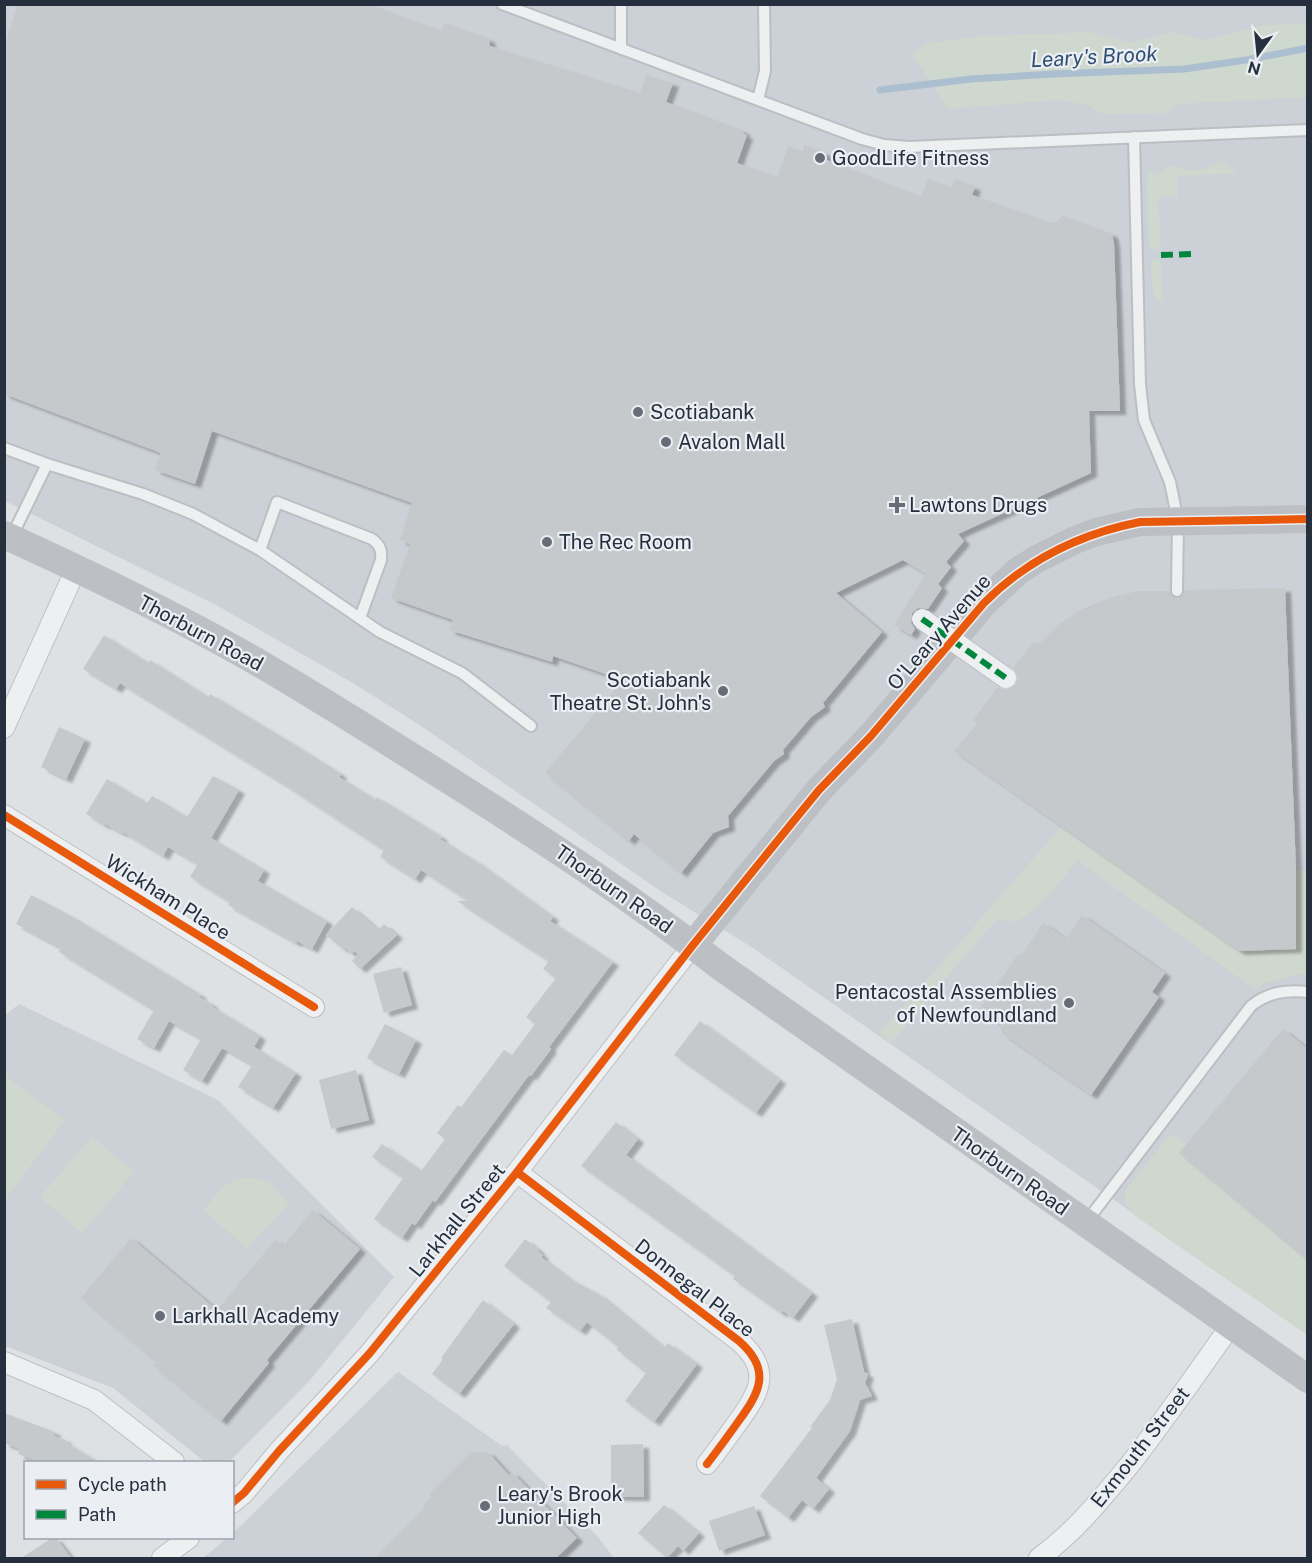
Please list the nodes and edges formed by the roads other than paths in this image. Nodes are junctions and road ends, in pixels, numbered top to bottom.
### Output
1 (502, 4) edge
2 (621, 4) edge
3 (764, 4) edge
4 (621, 49) junction
5 (758, 100) junction
6 (1308, 130) edge
7 (1134, 137) junction
8 (4, 447) edge
9 (47, 464) junction
10 (1308, 519) edge
11 (1178, 521) junction
12 (8, 537) edge
13 (260, 550) junction
14 (76, 569) junction
15 (1177, 591) dead end
16 (360, 618) junction
17 (922, 619) dead end
18 (1006, 678) dead end
19 (531, 726) dead end
20 (4, 728) edge
21 (4, 815) edge
22 (693, 945) junction
23 (1308, 992) edge
24 (314, 1007) dead end
25 (517, 1172) junction
26 (1085, 1224) junction
27 (1231, 1325) junction
28 (4, 1362) edge
29 (1308, 1379) edge
30 (173, 1461) edge
31 (707, 1464) dead end
32 (234, 1501) edge
33 (188, 1539) edge
34 (162, 1558) edge
35 (1039, 1558) edge

1 - 4 lane
2 - 4 lane
3 - 5 lane
4 - 5 lane
5 - 7 lane
6 - 7 lane
7 - 11 lane
8 - 9 lane
9 - 12 lane
9 - 13 lane
10 - 11 main road, O'Leary Avenue
11 - 15 lane
11 - 22 main road, O'Leary Avenue
12 - 14 main road, Thorburn Road
13 - 16 lane
13 - 16 lane
14 - 20 street
14 - 22 main road, Thorburn Road
16 - 19 lane
17 - 18 street, bridge
21 - 24 street, Wickham Place
22 - 25 street, Larkhall Street
22 - 26 main road, Thorburn Road
23 - 26 lane
25 - 31 street, Donnegal Place
25 - 32 street, Larkhall Street
26 - 27 main road, Thorburn Road
27 - 29 main road, Thorburn Road
27 - 35 street, Exmouth Street
28 - 30 street
33 - 34 street

